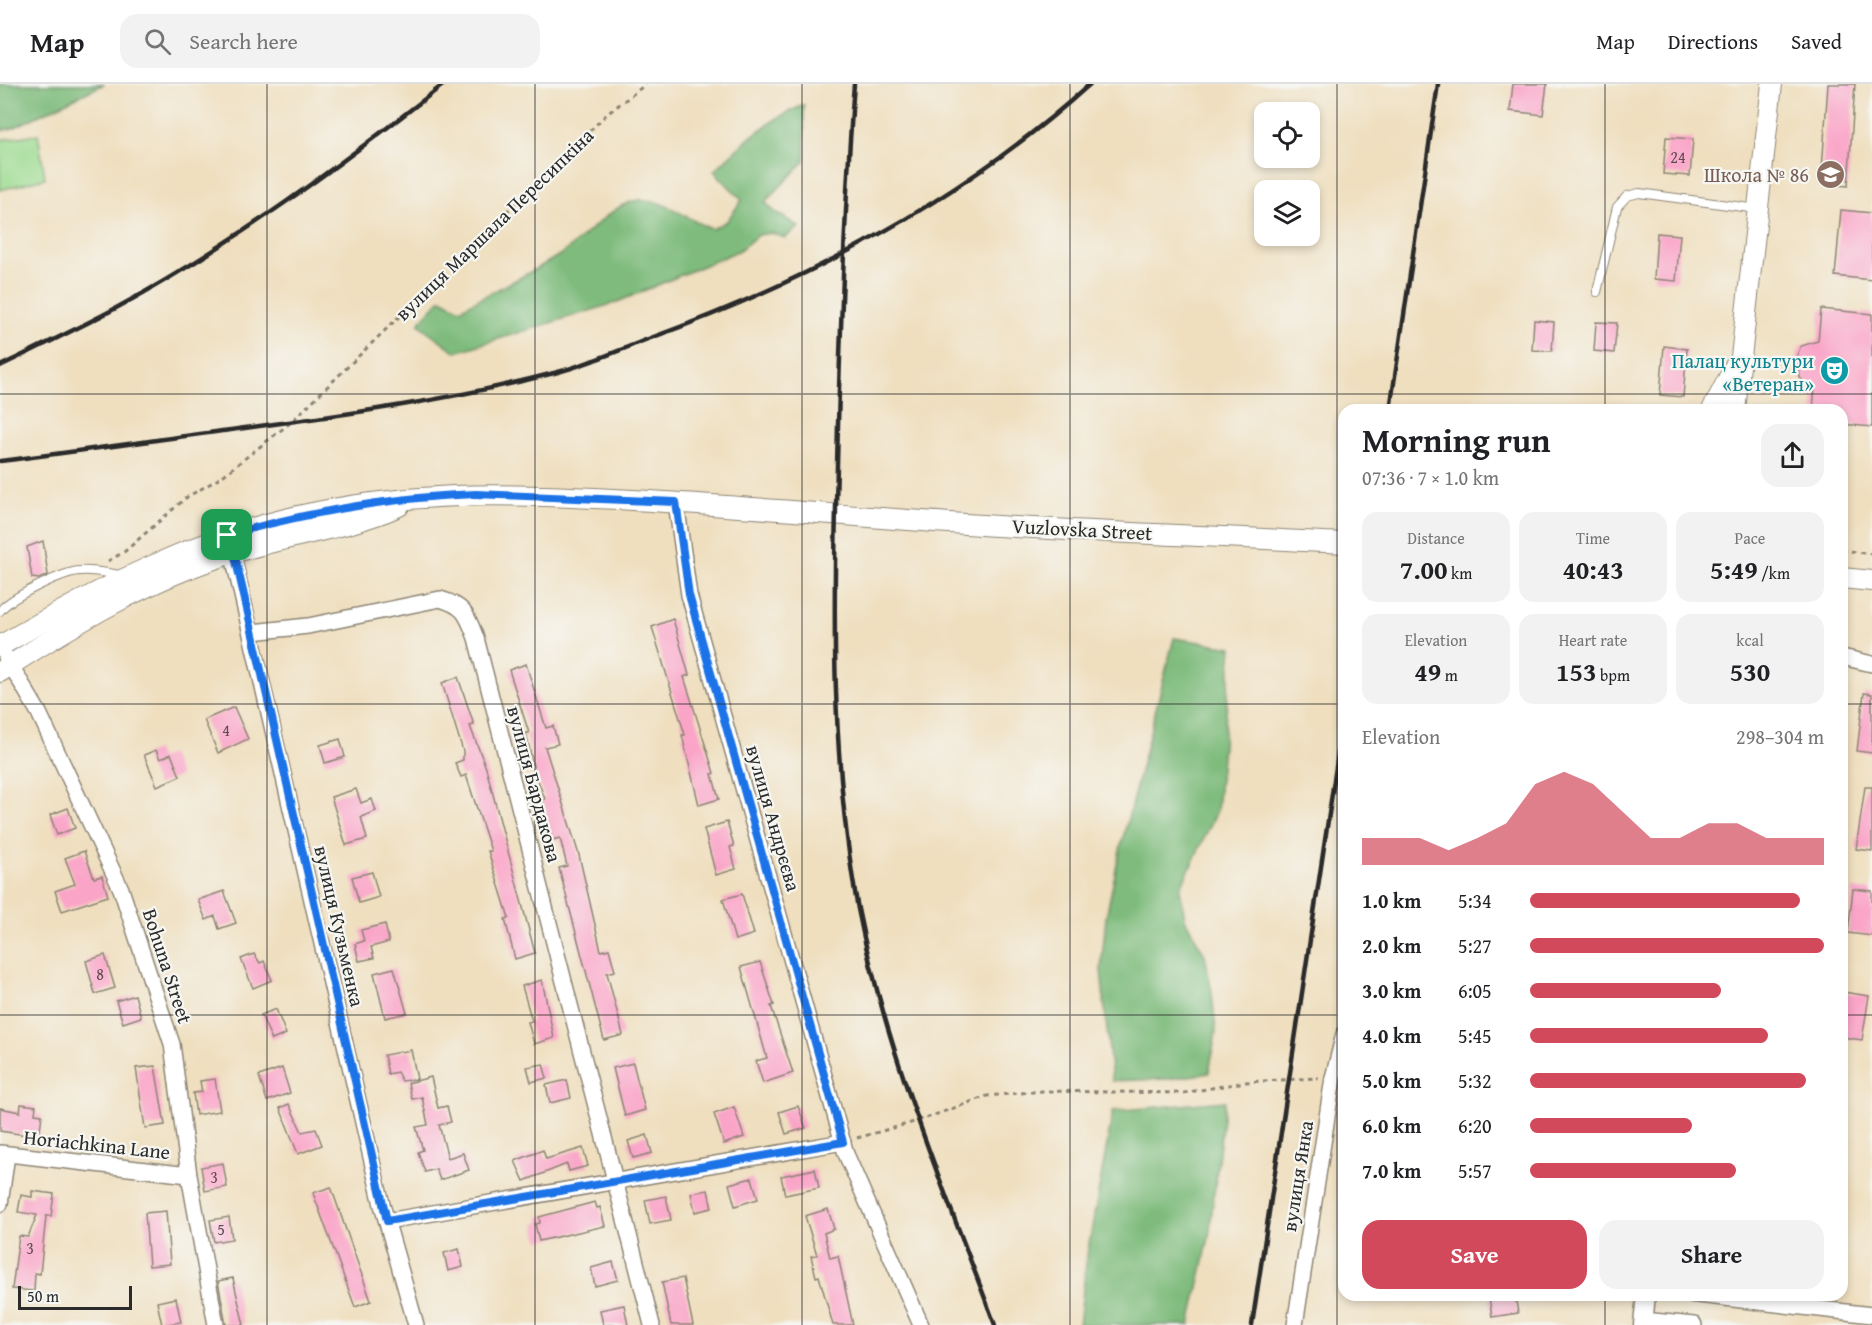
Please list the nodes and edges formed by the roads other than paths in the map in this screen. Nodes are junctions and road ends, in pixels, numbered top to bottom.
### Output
1 (1772, 84) edge
2 (1758, 209) junction
3 (1597, 292) dead end
4 (1739, 358) junction
5 (1715, 404) edge
6 (1735, 404) edge
7 (676, 502) junction
8 (1338, 543) edge
9 (231, 544) junction
10 (131, 576) junction
11 (1848, 579) edge
12 (1872, 581) edge
13 (0, 611) edge
14 (252, 632) junction
15 (0, 646) edge
16 (1848, 658) edge
17 (1872, 664) edge
18 (6, 668) edge
19 (1338, 1058) edge
20 (843, 1142) junction
21 (3, 1154) edge
22 (189, 1175) junction
23 (616, 1181) junction
24 (0, 1204) edge
25 (387, 1221) junction
26 (1645, 1301) edge
27 (1750, 1301) edge
28 (1872, 1315) edge
29 (1643, 1322) edge
30 (216, 1325) edge
31 (416, 1325) edge
32 (652, 1325) edge
33 (921, 1325) edge
34 (1295, 1325) edge
35 (1694, 1325) edge

1 - 2 main road
2 - 3 lane
2 - 4 main road
4 - 5 main road
4 - 6 main road
7 - 8 main road, Vuzlovska Street
7 - 9 main road
7 - 20 street, вулиця Андрєєва
9 - 10 main road
9 - 14 street, вулиця Кузьменка
9 - 18 main road
10 - 13 lane
10 - 15 main road
11 - 12 main road
14 - 23 street, вулиця Бардакова
14 - 25 street, вулиця Кузьменка
15 - 18 street, Bohuna Street
16 - 17 street
18 - 22 street, Bohuna Street
19 - 34 street, вулиця Янка
20 - 23 street
20 - 33 street, вулиця Андрєєва
21 - 22 street, Horiachkina Lane
21 - 24 street
22 - 30 street, Bohuna Street
23 - 25 street
23 - 32 street, вулиця Бардакова
25 - 31 street, вулиця Кузьменка
26 - 29 street
27 - 28 street
29 - 35 street

